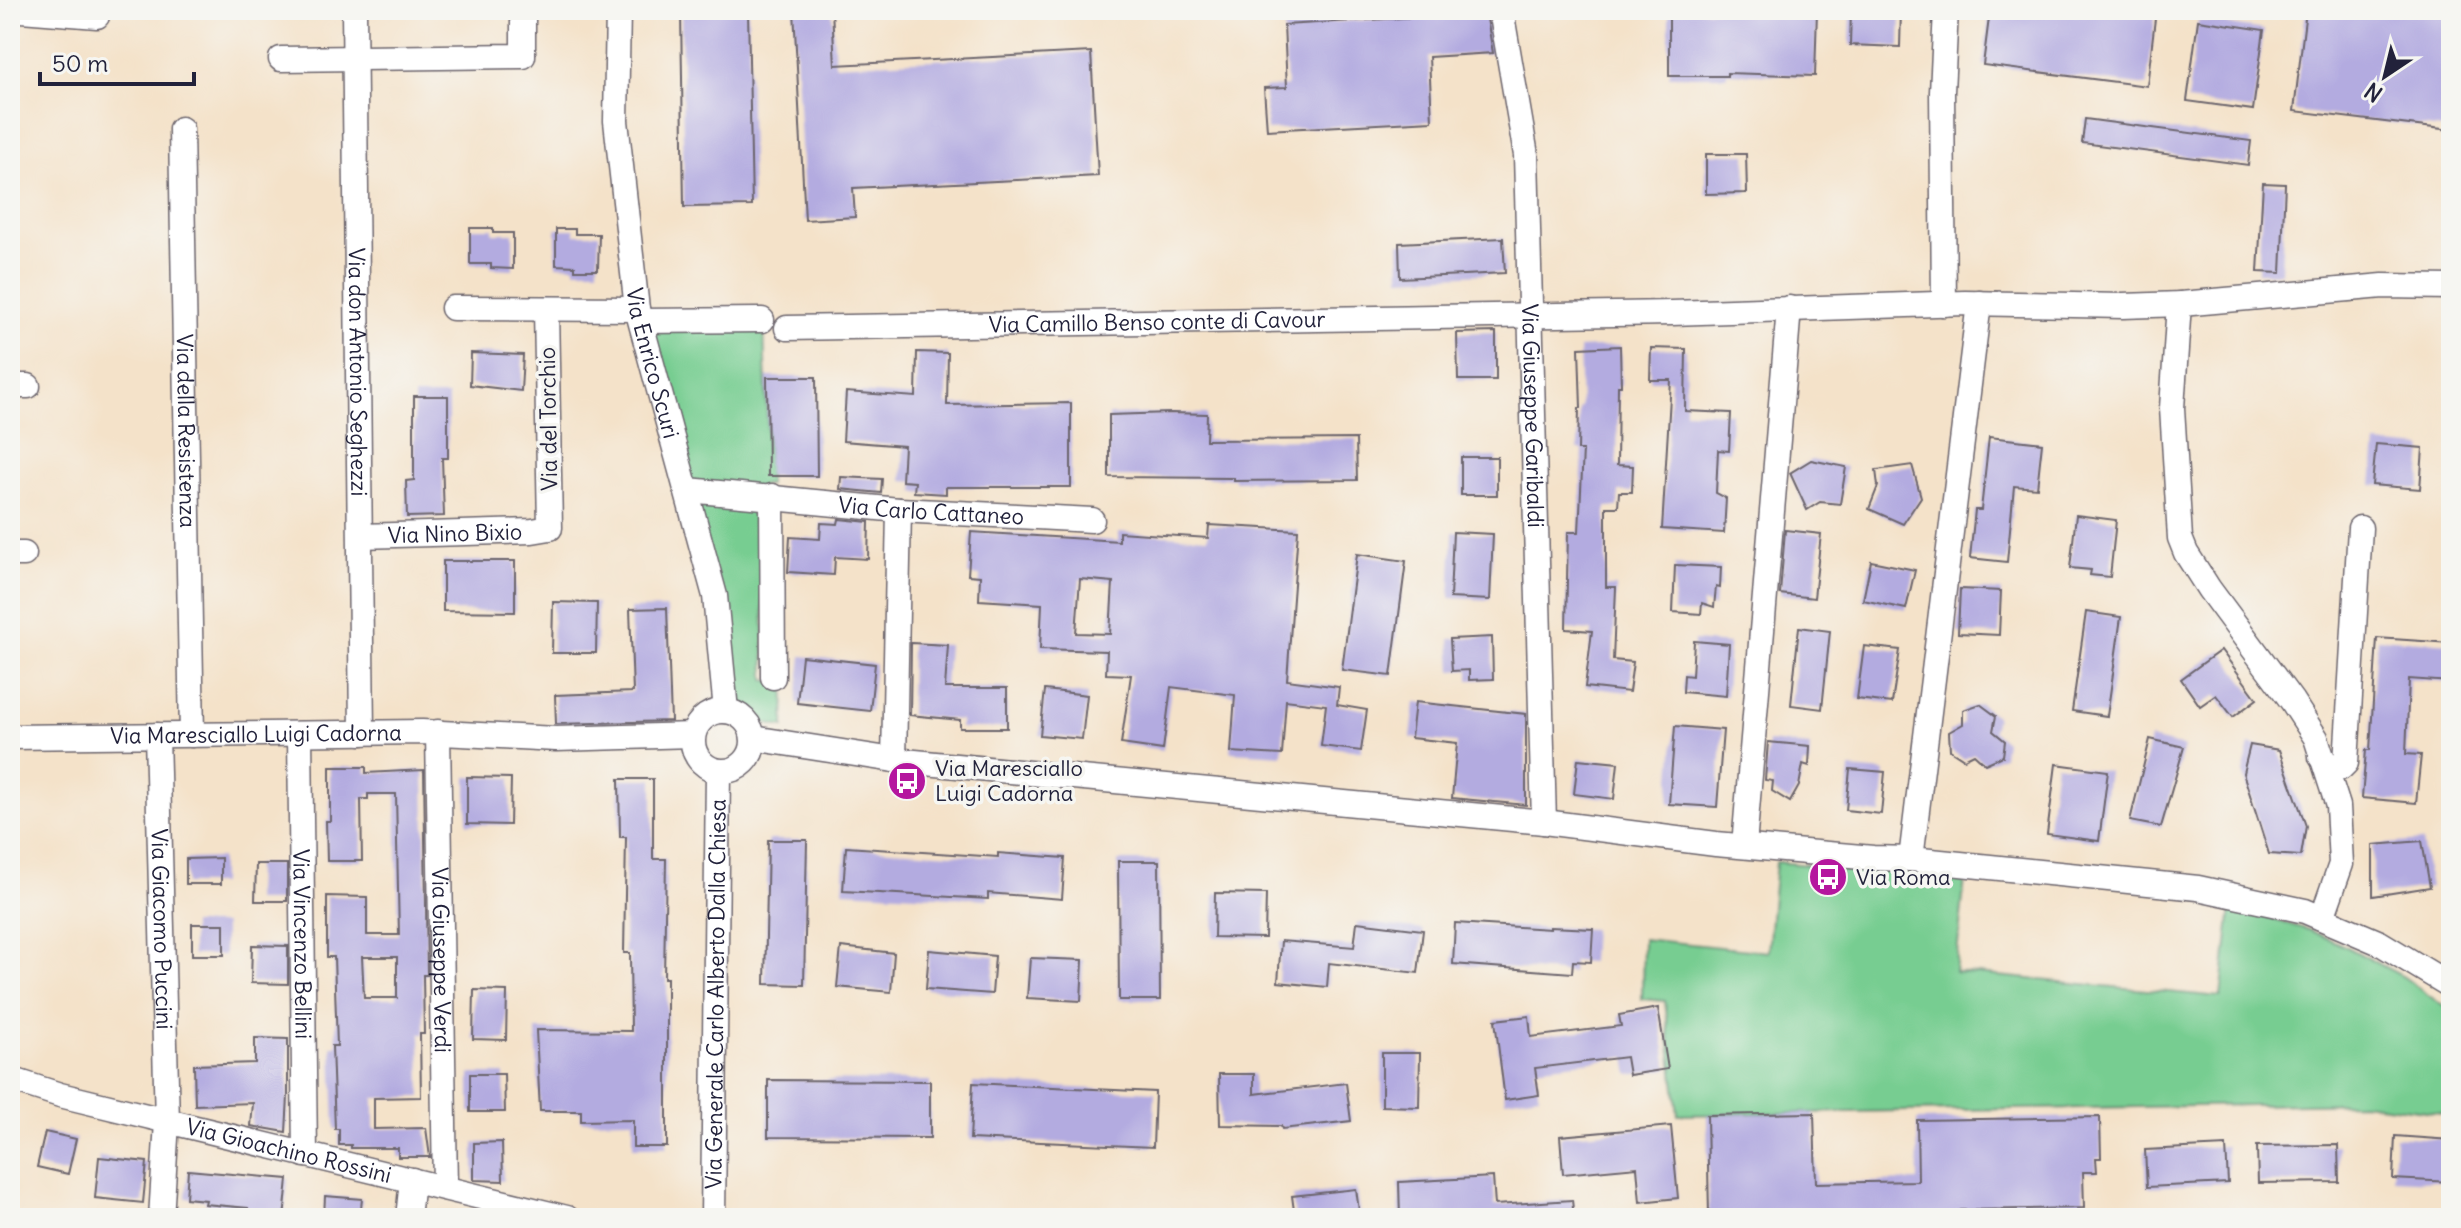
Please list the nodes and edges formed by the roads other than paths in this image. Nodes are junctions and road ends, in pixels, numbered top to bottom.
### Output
1 (21, 10) edge
2 (354, 10) edge
3 (523, 10) edge
4 (618, 10) edge
5 (1501, 10) edge
6 (1946, 10) edge
7 (97, 16) dead end
8 (281, 59) dead end
9 (353, 59) junction
10 (181, 129) dead end
11 (2451, 287) edge
12 (1979, 303) junction
13 (1944, 304) junction
14 (2179, 304) junction
15 (453, 308) dead end
16 (1789, 308) junction
17 (546, 309) junction
18 (639, 315) junction
19 (1529, 316) junction
20 (762, 320) dead end
21 (787, 328) dead end
22 (688, 490) junction
23 (772, 496) junction
24 (899, 510) junction
25 (1092, 520) dead end
26 (550, 528) joint
27 (2360, 528) dead end
28 (361, 536) junction
29 (773, 677) dead end
30 (726, 711) junction
31 (438, 732) junction
32 (362, 733) junction
33 (300, 734) junction
34 (157, 735) junction
35 (192, 735) junction
36 (693, 735) junction
37 (10, 737) edge
38 (753, 738) junction
39 (2321, 757) junction
40 (894, 760) junction
41 (718, 771) junction
42 (1544, 822) junction
43 (1744, 846) junction
44 (1911, 859) junction
45 (2322, 918) junction
46 (2451, 986) edge
47 (10, 1079) edge
48 (167, 1122) junction
49 (305, 1155) junction
50 (412, 1180) junction
51 (445, 1188) junction
52 (527, 1213) edge
53 (161, 1218) edge
54 (408, 1218) edge
55 (567, 1218) edge
56 (713, 1218) edge

1 - 7 street
2 - 9 street, Via don Antonio Seghezzi
3 - 9 street
4 - 18 street, Via Enrico Scuri
5 - 19 street, Via Giuseppe Garibaldi
6 - 13 street
8 - 9 street
9 - 28 street, Via don Antonio Seghezzi
10 - 35 street, Via della Resistenza
11 - 14 street, Via Camillo Benso conte di Cavour
12 - 13 street, Via Camillo Benso conte di Cavour
12 - 14 street, Via Camillo Benso conte di Cavour
12 - 44 street
13 - 16 street, Via Camillo Benso conte di Cavour
14 - 39 street
15 - 17 street
16 - 19 street, Via Camillo Benso conte di Cavour
16 - 43 street
17 - 18 street
17 - 26 street, Via del Torchio
18 - 20 street
18 - 22 street, Via Enrico Scuri
19 - 21 street, Via Camillo Benso conte di Cavour
19 - 42 street, Via Giuseppe Garibaldi
22 - 23 street, Via Carlo Cattaneo
22 - 30 street, Via Enrico Scuri
23 - 24 street, Via Carlo Cattaneo
23 - 29 street
24 - 25 street, Via Carlo Cattaneo
24 - 40 street
26 - 28 street, Via Nino Bixio
27 - 39 street
28 - 32 street, Via don Antonio Seghezzi
30 - 36 street
30 - 38 street
31 - 32 street, Via Maresciallo Luigi Cadorna
31 - 36 street, Via Maresciallo Luigi Cadorna
31 - 51 street, Via Giuseppe Verdi
32 - 33 street, Via Maresciallo Luigi Cadorna
33 - 35 street, Via Maresciallo Luigi Cadorna
33 - 49 street, Via Vincenzo Bellini
34 - 35 street, Via Maresciallo Luigi Cadorna
34 - 37 street, Via Maresciallo Luigi Cadorna
34 - 48 street, Via Giacomo Puccini
36 - 41 street
38 - 40 street
38 - 41 street
39 - 45 street
40 - 42 street
41 - 56 street, Via Generale Carlo Alberto Dalla Chiesa
42 - 43 street
43 - 44 street
44 - 45 street
45 - 46 street
47 - 48 street, Via Gioachino Rossini
48 - 49 street, Via Gioachino Rossini
48 - 53 street, Via Giacomo Puccini
49 - 50 street, Via Gioachino Rossini
50 - 51 street, Via Gioachino Rossini
50 - 54 street
51 - 52 street, Via Gioachino Rossini
52 - 55 street, Via Gioachino Rossini

